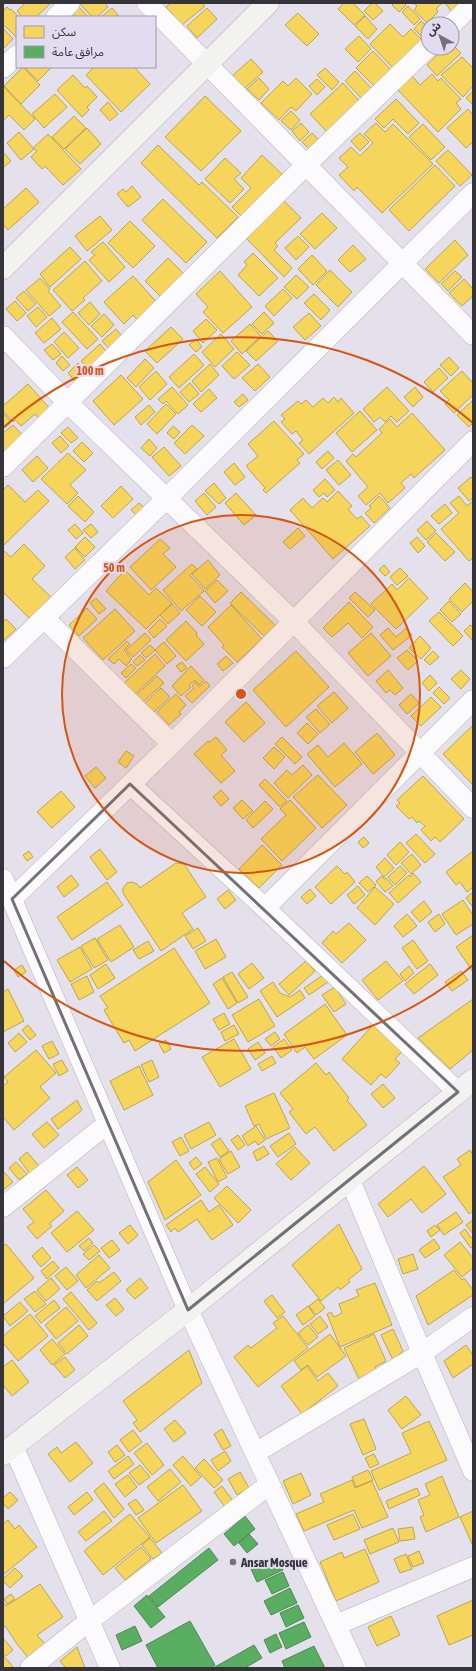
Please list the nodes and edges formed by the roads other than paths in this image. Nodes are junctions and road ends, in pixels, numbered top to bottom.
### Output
1 (70, 3) edge
2 (146, 3) edge
3 (268, 3) edge
4 (473, 4) edge
5 (57, 16) edge
6 (460, 16) edge
7 (420, 55) edge
8 (16, 56) edge
9 (207, 64) junction
10 (3, 68) edge
11 (306, 165) junction
12 (473, 193) edge
13 (403, 263) junction
14 (3, 268) edge
15 (473, 335) edge
16 (3, 336) edge
17 (68, 402) junction
18 (473, 441) edge
19 (3, 468) edge
20 (166, 498) junction
21 (44, 618) junction
22 (294, 622) junction
23 (3, 658) edge
24 (473, 700) edge
25 (172, 744) junction
26 (419, 753) junction
27 (130, 784) junction
28 (473, 808) edge
29 (3, 879) edge
30 (12, 899) junction
31 (265, 908) junction
32 (465, 1086) edge
33 (107, 1124) junction
34 (350, 1180) junction
35 (3, 1207) edge
36 (188, 1310) junction
37 (473, 1317) edge
38 (422, 1353) junction
39 (8, 1450) edge
40 (255, 1453) junction
41 (473, 1471) edge
42 (270, 1484) junction
43 (473, 1567) edge
44 (90, 1621) junction
45 (336, 1625) junction
46 (30, 1668) edge
47 (110, 1668) edge
48 (356, 1668) edge

1 - 5 street
2 - 9 street
3 - 9 street
4 - 6 street
7 - 11 street
8 - 10 street
9 - 11 street
9 - 14 street
11 - 13 street
11 - 17 street
12 - 13 street
13 - 15 street
13 - 20 street
16 - 17 street
17 - 19 street
17 - 20 street
18 - 22 street
20 - 21 street
20 - 22 street
21 - 23 street
21 - 25 street
22 - 25 street
22 - 26 street
24 - 26 street
25 - 27 street
26 - 28 street
26 - 31 street
27 - 30 street
27 - 31 street
29 - 30 street
30 - 33 street
31 - 32 street
32 - 34 street
33 - 35 street
33 - 36 street
34 - 36 street
34 - 38 street
36 - 39 street
36 - 40 street
37 - 38 street
38 - 40 street
38 - 41 street
39 - 44 street
40 - 42 street
42 - 44 street
42 - 45 street
43 - 45 street
44 - 46 street
44 - 47 street
45 - 48 street

